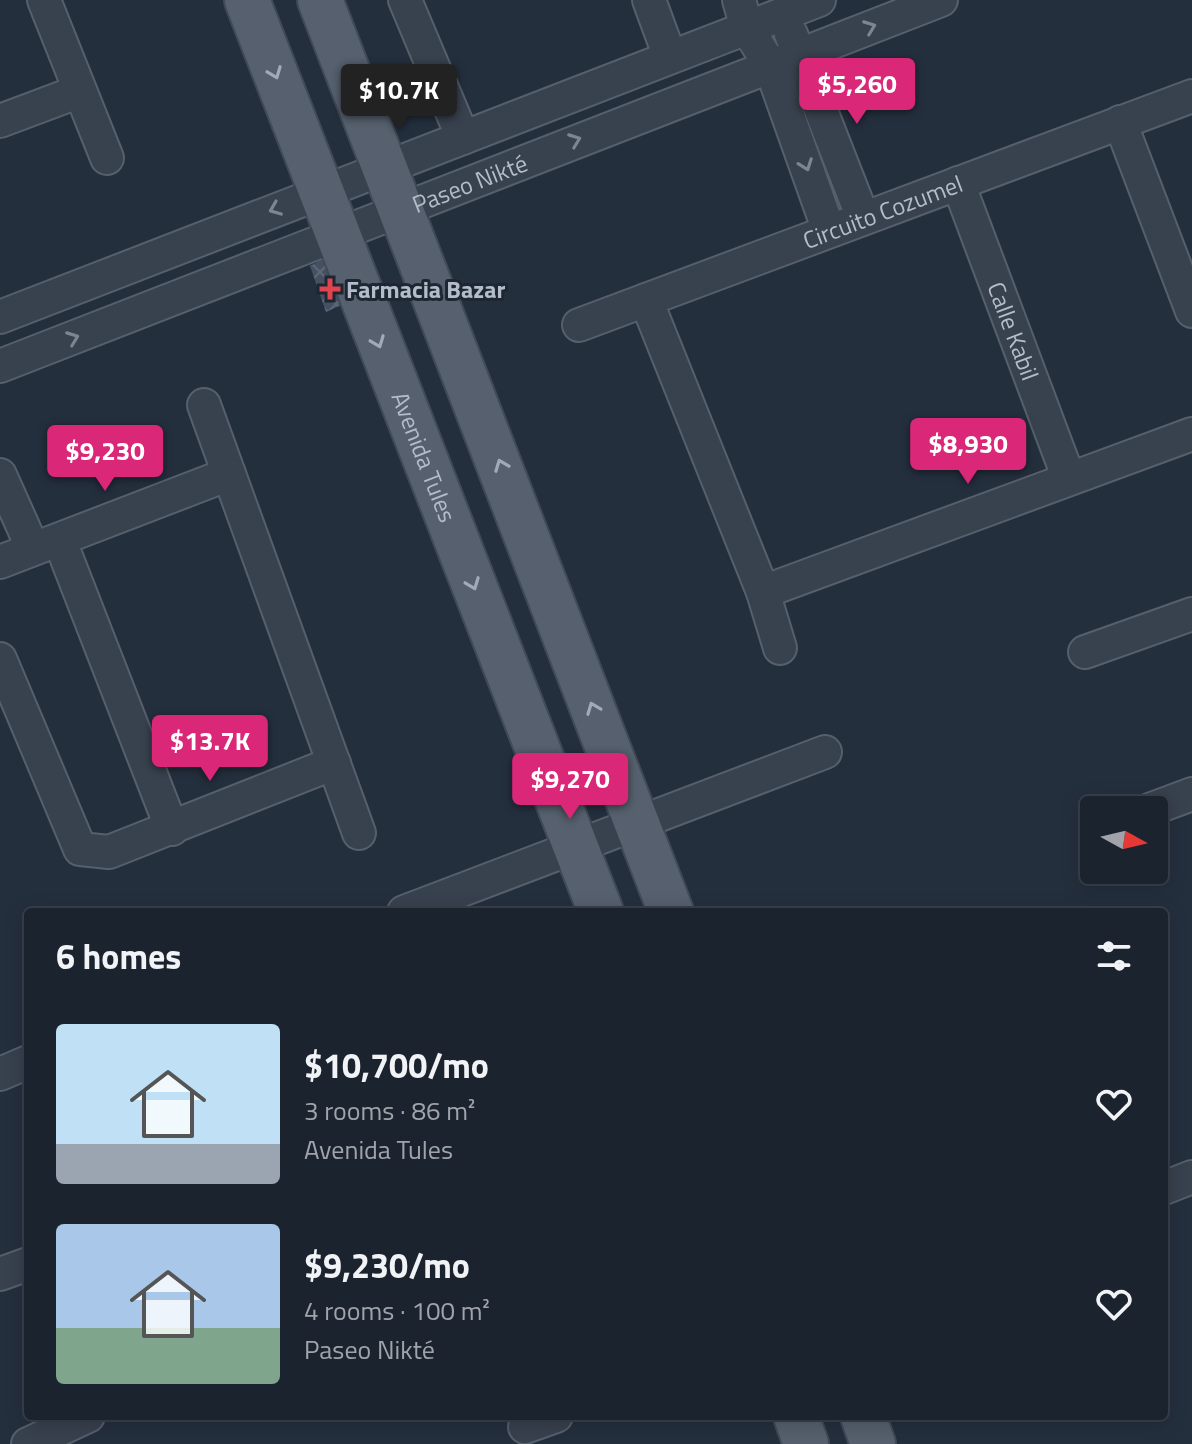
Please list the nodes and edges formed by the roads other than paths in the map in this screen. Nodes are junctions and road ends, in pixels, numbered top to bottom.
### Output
1 (44, 0) edge
2 (247, 0) edge
3 (320, 0) edge
4 (405, 0) edge
5 (649, 0) edge
6 (819, 0) edge
7 (941, 0) edge
8 (756, 11) edge
9 (670, 57) junction
10 (784, 59) junction
11 (80, 91) junction
12 (1192, 96) edge
13 (0, 121) edge
14 (1120, 122) junction
15 (463, 138) junction
16 (107, 158) dead end
17 (387, 166) junction
18 (958, 183) junction
19 (320, 191) junction
20 (402, 207) junction
21 (863, 218) junction
22 (829, 231) junction
23 (336, 234) junction
24 (646, 300) junction
25 (1192, 311) edge
26 (0, 317) edge
27 (579, 325) dead end
28 (0, 366) edge
29 (204, 405) dead end
30 (1192, 434) edge
31 (229, 474) junction
32 (0, 475) edge
33 (1069, 479) junction
34 (47, 545) junction
35 (0, 560) edge
36 (763, 592) junction
37 (1192, 614) edge
38 (780, 648) dead end
39 (1085, 652) dead end
40 (0, 659) edge
41 (825, 752) dead end
42 (334, 763) junction
43 (1192, 794) edge
44 (1168, 803) edge
45 (638, 825) junction
46 (172, 829) junction
47 (359, 833) dead end
48 (576, 848) junction
49 (415, 908) edge
50 (599, 908) edge
51 (669, 908) edge
52 (24, 1064) edge
53 (0, 1074) edge
54 (1192, 1177) edge
55 (1168, 1186) edge
56 (24, 1265) edge
57 (0, 1274) edge
58 (79, 1420) edge
59 (545, 1420) edge
60 (797, 1420) edge
61 (864, 1420) edge
62 (525, 1427) dead end
63 (28, 1444) edge
64 (806, 1444) edge
65 (873, 1444) edge

1 - 11 street
2 -> 19 main road, Avenida Tules
3 - 17 main road
4 - 15 street
5 - 9 street
6 - 8 street, Paseo Nikté
10 -> 7 street, Paseo Nikté
8 - 9 street, Paseo Nikté
8 - 10 street
9 - 15 street, Paseo Nikté
20 -> 10 street, Paseo Nikté
10 - 21 street
10 -> 22 street
11 - 13 street
11 - 16 street
12 - 14 street, Circuito Cozumel
14 - 18 street, Circuito Cozumel
14 - 25 street
15 - 17 street, Paseo Nikté
17 - 19 street, Paseo Nikté
17 - 20 main road
18 - 21 street, Circuito Cozumel
18 - 33 street, Calle Kabil
19 - 23 main road, Avenida Tules
19 -> 26 street, Paseo Nikté
20 - 23 street, Paseo Nikté
45 -> 20 main road
21 - 22 street, Circuito Cozumel
22 - 24 street, Circuito Cozumel
28 -> 23 street, Paseo Nikté
23 -> 48 main road, Avenida Tules
24 - 27 street, Circuito Cozumel
24 - 36 street
29 - 31 street
30 - 33 street
31 - 34 street
31 - 42 street
32 - 34 street
33 - 36 street
34 - 35 street
34 - 46 street
36 - 38 street
37 - 39 street
40 - 46 street
41 - 45 street
42 - 46 street
42 - 47 street
43 - 44 street
45 - 48 street
45 - 51 main road
48 - 49 street
48 - 50 main road, Avenida Tules
52 - 53 street
54 - 55 street
56 - 57 street
58 - 63 street
59 - 62 street
60 - 64 main road
61 - 65 main road

